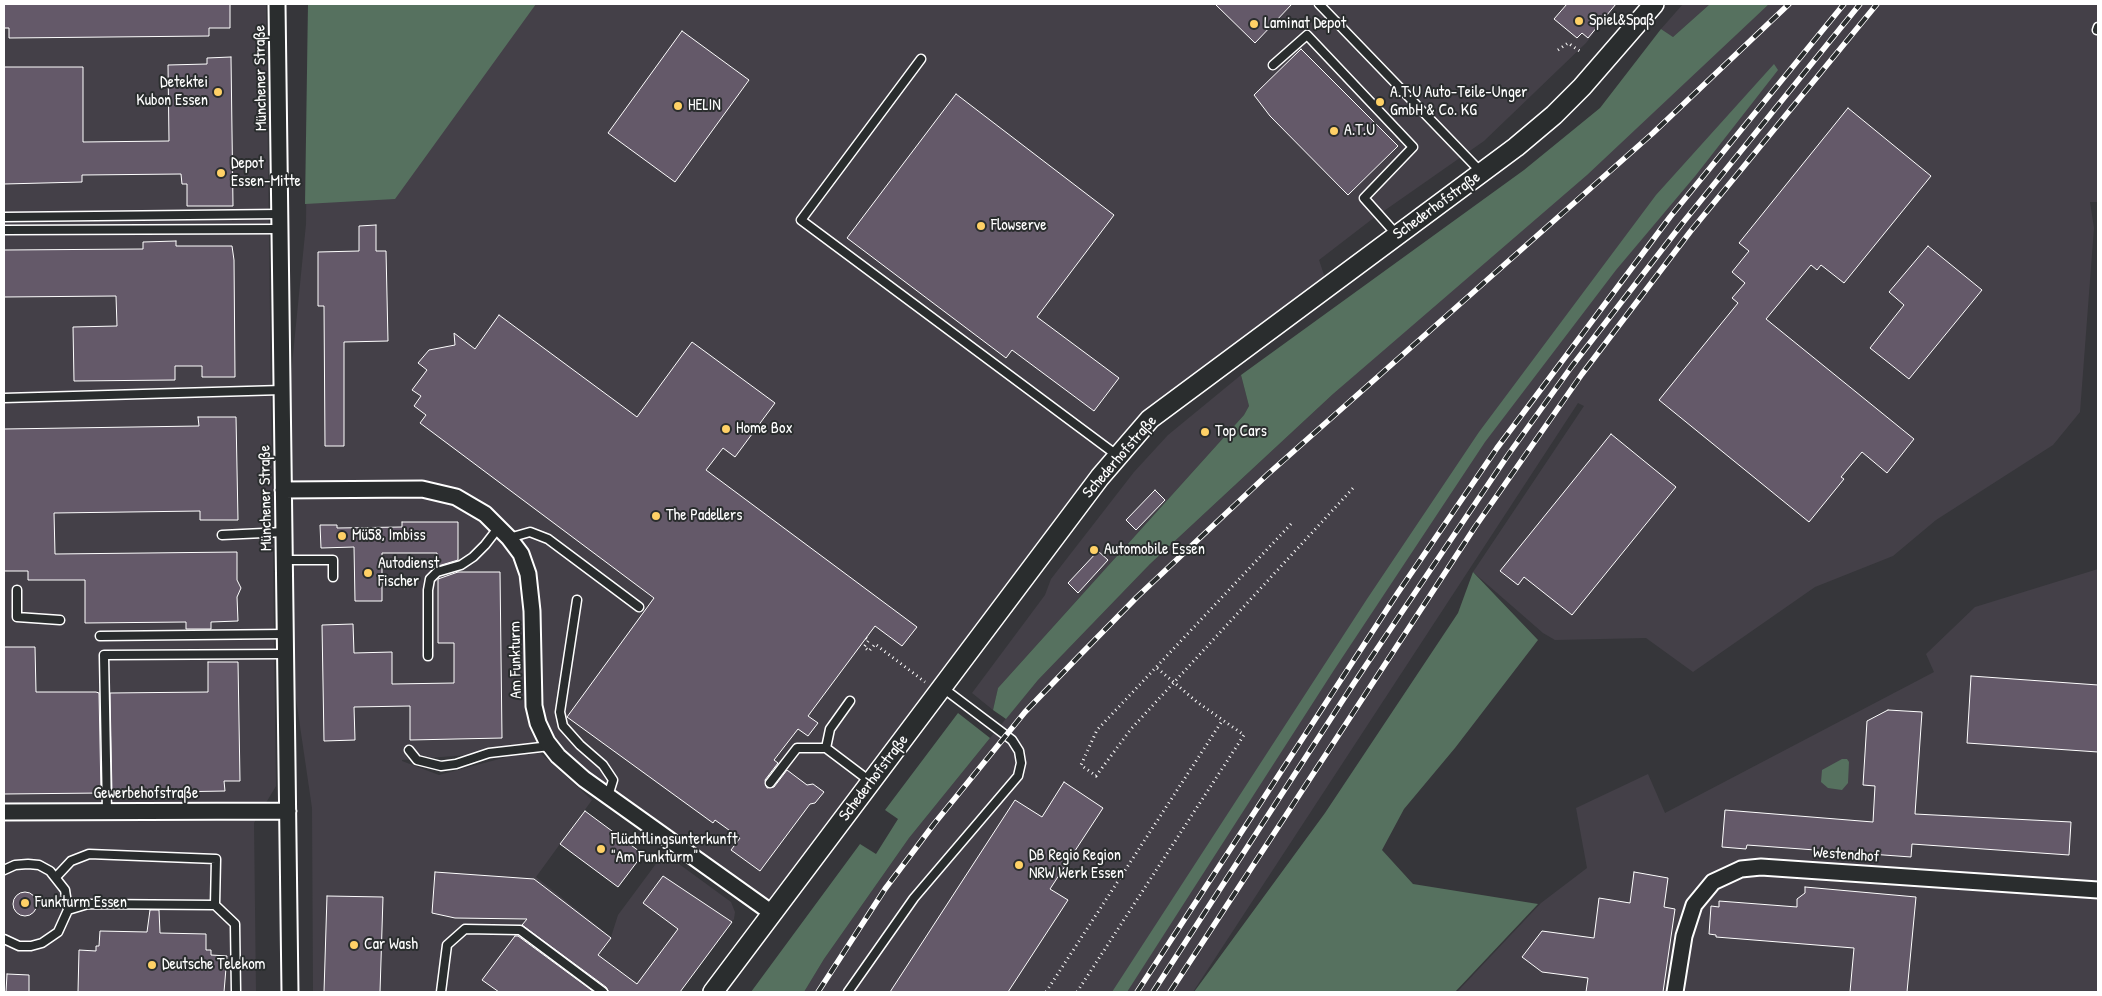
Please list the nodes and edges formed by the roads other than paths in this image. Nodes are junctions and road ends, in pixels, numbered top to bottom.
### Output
1 (277, 4) edge
2 (1319, 4) edge
3 (1654, 4) edge
4 (921, 59) dead end
5 (1272, 65) dead end
6 (1482, 174) junction
7 (4, 217) edge
8 (280, 221) junction
9 (4, 230) edge
10 (1397, 235) junction
11 (282, 390) junction
12 (4, 398) edge
13 (1118, 456) junction
14 (283, 490) junction
15 (284, 532) junction
16 (504, 532) junction
17 (222, 535) dead end
18 (284, 560) junction
19 (334, 577) dead end
20 (17, 590) dead end
21 (578, 600) dead end
22 (639, 607) dead end
23 (60, 620) dead end
24 (285, 634) junction
25 (100, 636) dead end
26 (285, 654) junction
27 (428, 656) dead end
28 (940, 689) junction
29 (850, 702) dead end
30 (550, 746) junction
31 (826, 748) junction
32 (409, 750) dead end
33 (871, 782) junction
34 (770, 783) dead end
35 (608, 796) junction
36 (288, 811) junction
37 (4, 812) edge
38 (107, 812) junction
39 (4, 870) edge
40 (56, 876) junction
41 (2098, 890) edge
42 (215, 905) junction
43 (68, 910) junction
44 (772, 914) junction
45 (4, 939) edge
46 (236, 992) edge
47 (290, 992) edge
48 (441, 992) edge
49 (603, 992) edge
50 (713, 992) edge
51 (848, 992) edge
52 (1675, 992) edge

1 - 8 street, Münchener Straße
2 - 6 lane
3 - 6 street, Schederhofstraße
4 - 13 lane
5 - 10 lane
6 - 10 street, Schederhofstraße
7 - 8 lane
8 - 9 lane
8 - 11 street, Münchener Straße
10 - 13 street, Schederhofstraße
11 - 12 lane
11 - 14 street, Münchener Straße
13 - 28 street, Schederhofstraße
14 - 15 street, Münchener Straße
14 - 16 street, Am Funkturm
15 - 17 lane
15 - 18 street, Münchener Straße
16 - 22 lane
16 - 27 lane
16 - 30 street, Am Funkturm
18 - 19 lane
18 - 24 street, Münchener Straße
20 - 23 lane
21 - 35 lane
24 - 25 lane
24 - 26 street, Münchener Straße
26 - 36 street, Münchener Straße
26 - 38 lane
28 - 33 street, Schederhofstraße
28 - 51 lane
29 - 31 lane
30 - 32 lane
30 - 35 street, Am Funkturm
31 - 33 lane
31 - 34 lane
33 - 44 street, Schederhofstraße
35 - 44 street, Am Funkturm
36 - 38 street, Gewerbehofstraße
36 - 47 street, Münchener Straße
37 - 38 street, Gewerbehofstraße
39 - 40 lane
40 - 42 lane
40 - 43 lane
41 - 52 street, Westendhof
42 - 43 lane
42 - 46 lane
43 - 45 lane
44 - 50 street, Schederhofstraße
48 - 49 lane

